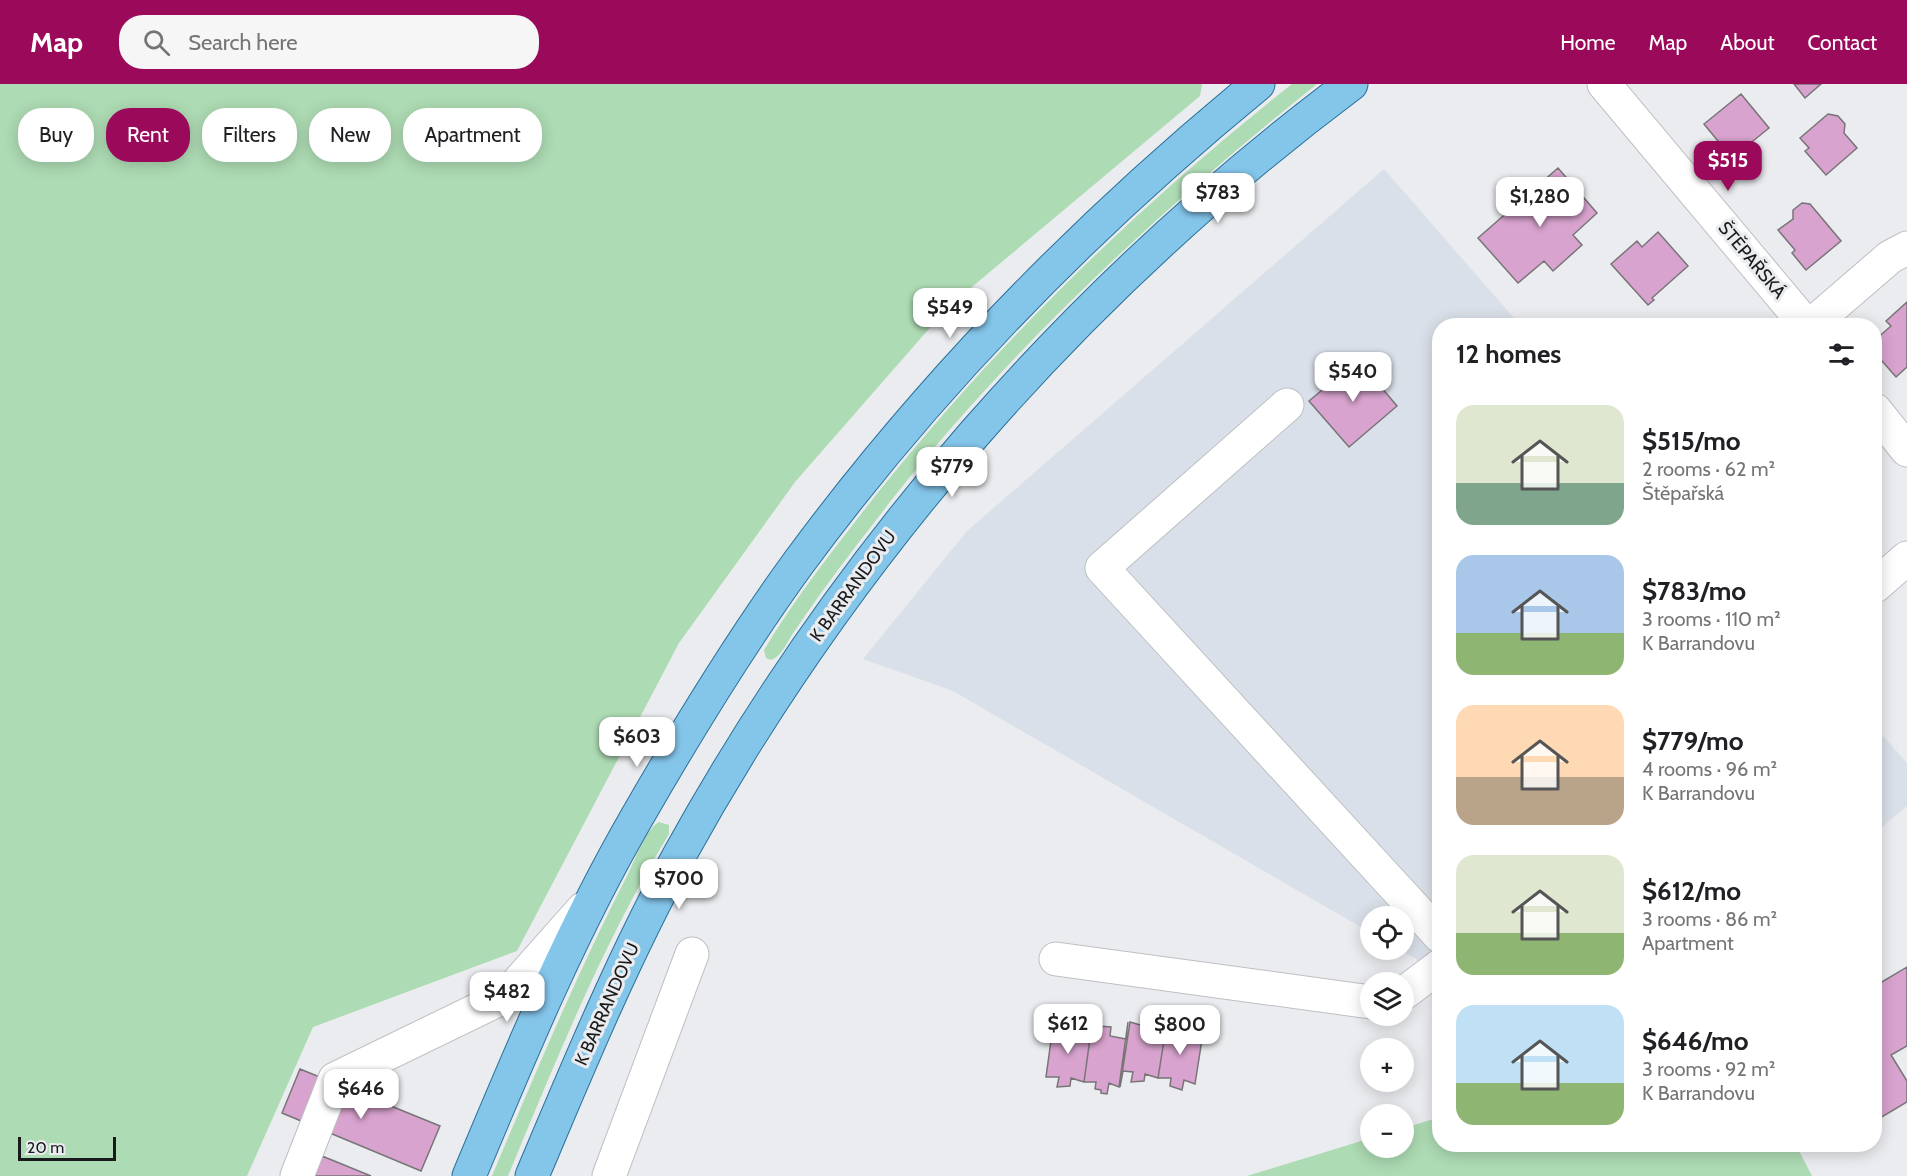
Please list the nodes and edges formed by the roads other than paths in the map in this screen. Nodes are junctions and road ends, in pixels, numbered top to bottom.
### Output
1 (1258, 84) edge
2 (1351, 84) edge
3 (1605, 84) edge
4 (1907, 248) edge
5 (1801, 318) edge
6 (1818, 318) edge
7 (1287, 405) dead end
8 (1882, 419) edge
9 (1907, 450) edge
10 (1907, 558) edge
11 (1882, 580) edge
12 (596, 894) junction
13 (1432, 927) edge
14 (692, 954) dead end
15 (1056, 959) dead end
16 (1432, 972) edge
17 (1414, 986) edge
18 (1360, 1000) edge
19 (297, 1176) edge
20 (469, 1176) edge
21 (532, 1176) edge
22 (609, 1176) edge

1 - 12 main road
2 - 21 main road, K BARRANDOVU
3 - 5 street, ŠTĚPAŘSKÁ
4 - 6 street
7 - 13 street
8 - 9 street
10 - 11 street
12 - 19 street
12 - 20 main road
14 - 22 street
15 - 18 street
16 - 17 street

